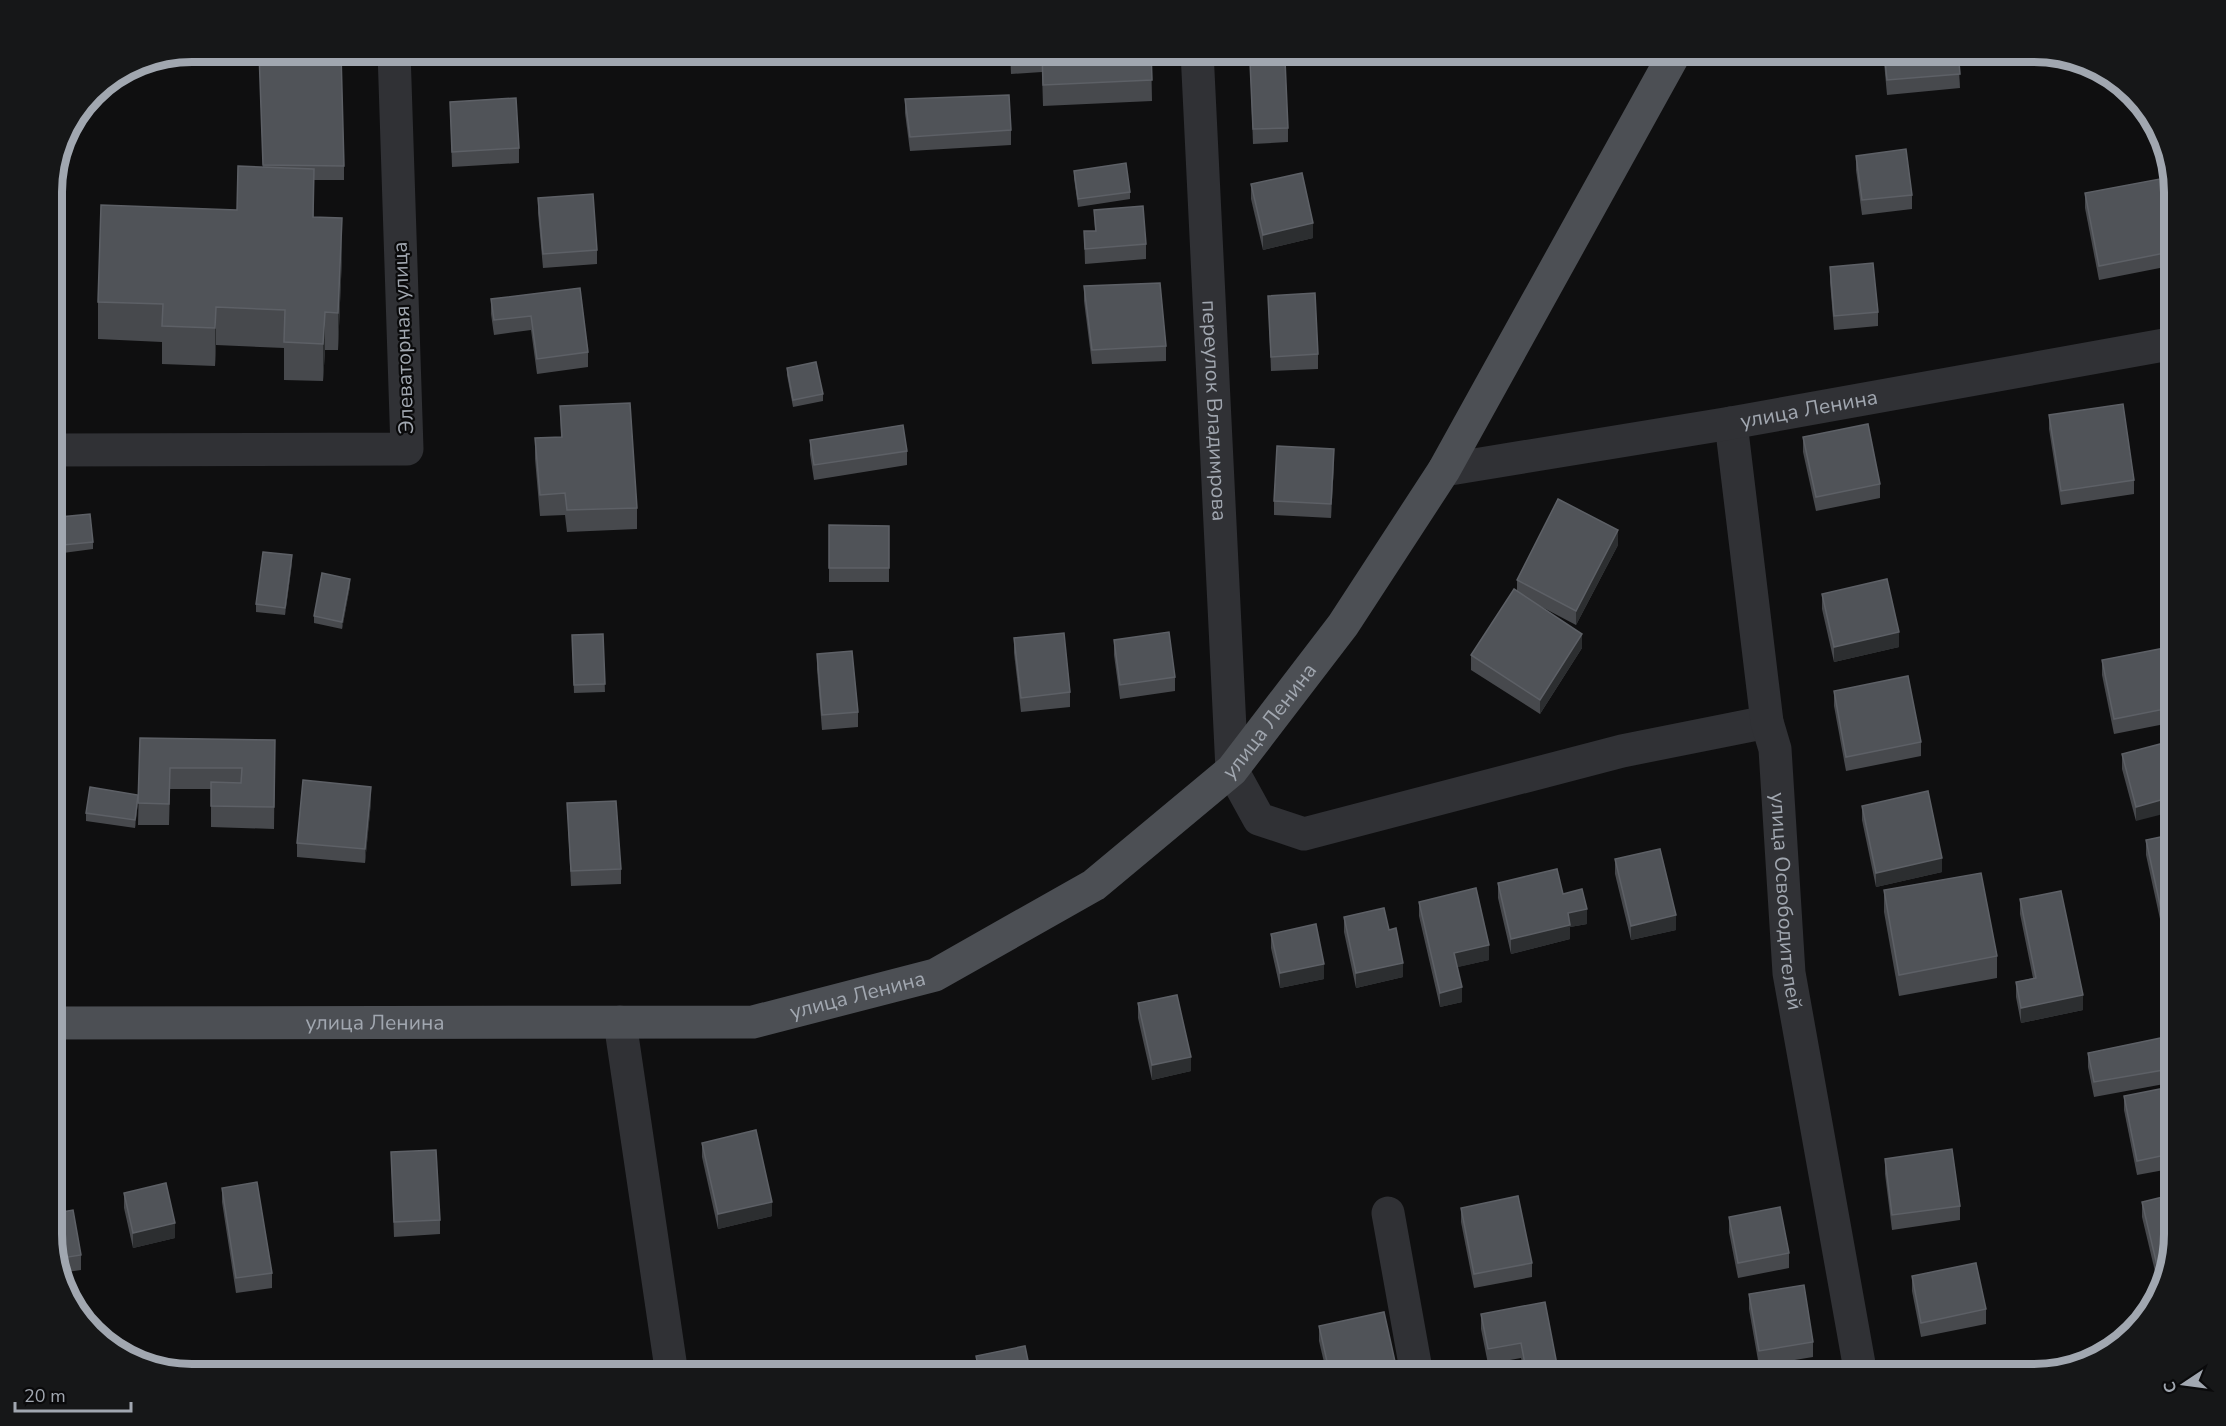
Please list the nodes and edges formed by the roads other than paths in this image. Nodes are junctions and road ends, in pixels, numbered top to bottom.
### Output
1 (394, 62) edge
2 (1198, 62) edge
3 (1670, 62) edge
4 (2164, 345) edge
5 (1731, 423) junction
6 (62, 450) edge
7 (1444, 470) junction
8 (1767, 722) junction
9 (1232, 770) junction
10 (620, 1022) junction
11 (62, 1023) edge
12 (1388, 1213) dead end
13 (670, 1364) edge
14 (1415, 1364) edge
15 (1859, 1364) edge

1 - 6 street, Элеваторная улица
2 - 9 street, переулок Владимрова
3 - 7 main road, улица Ленина
4 - 5 street, улица Ленина
5 - 7 street, улица Ленина
5 - 8 street, улица Освободителей
7 - 9 main road, улица Ленина
8 - 9 street
8 - 15 street, улица Освободителей
9 - 10 main road, улица Ленина
10 - 11 main road, улица Ленина
10 - 13 street
12 - 14 street

